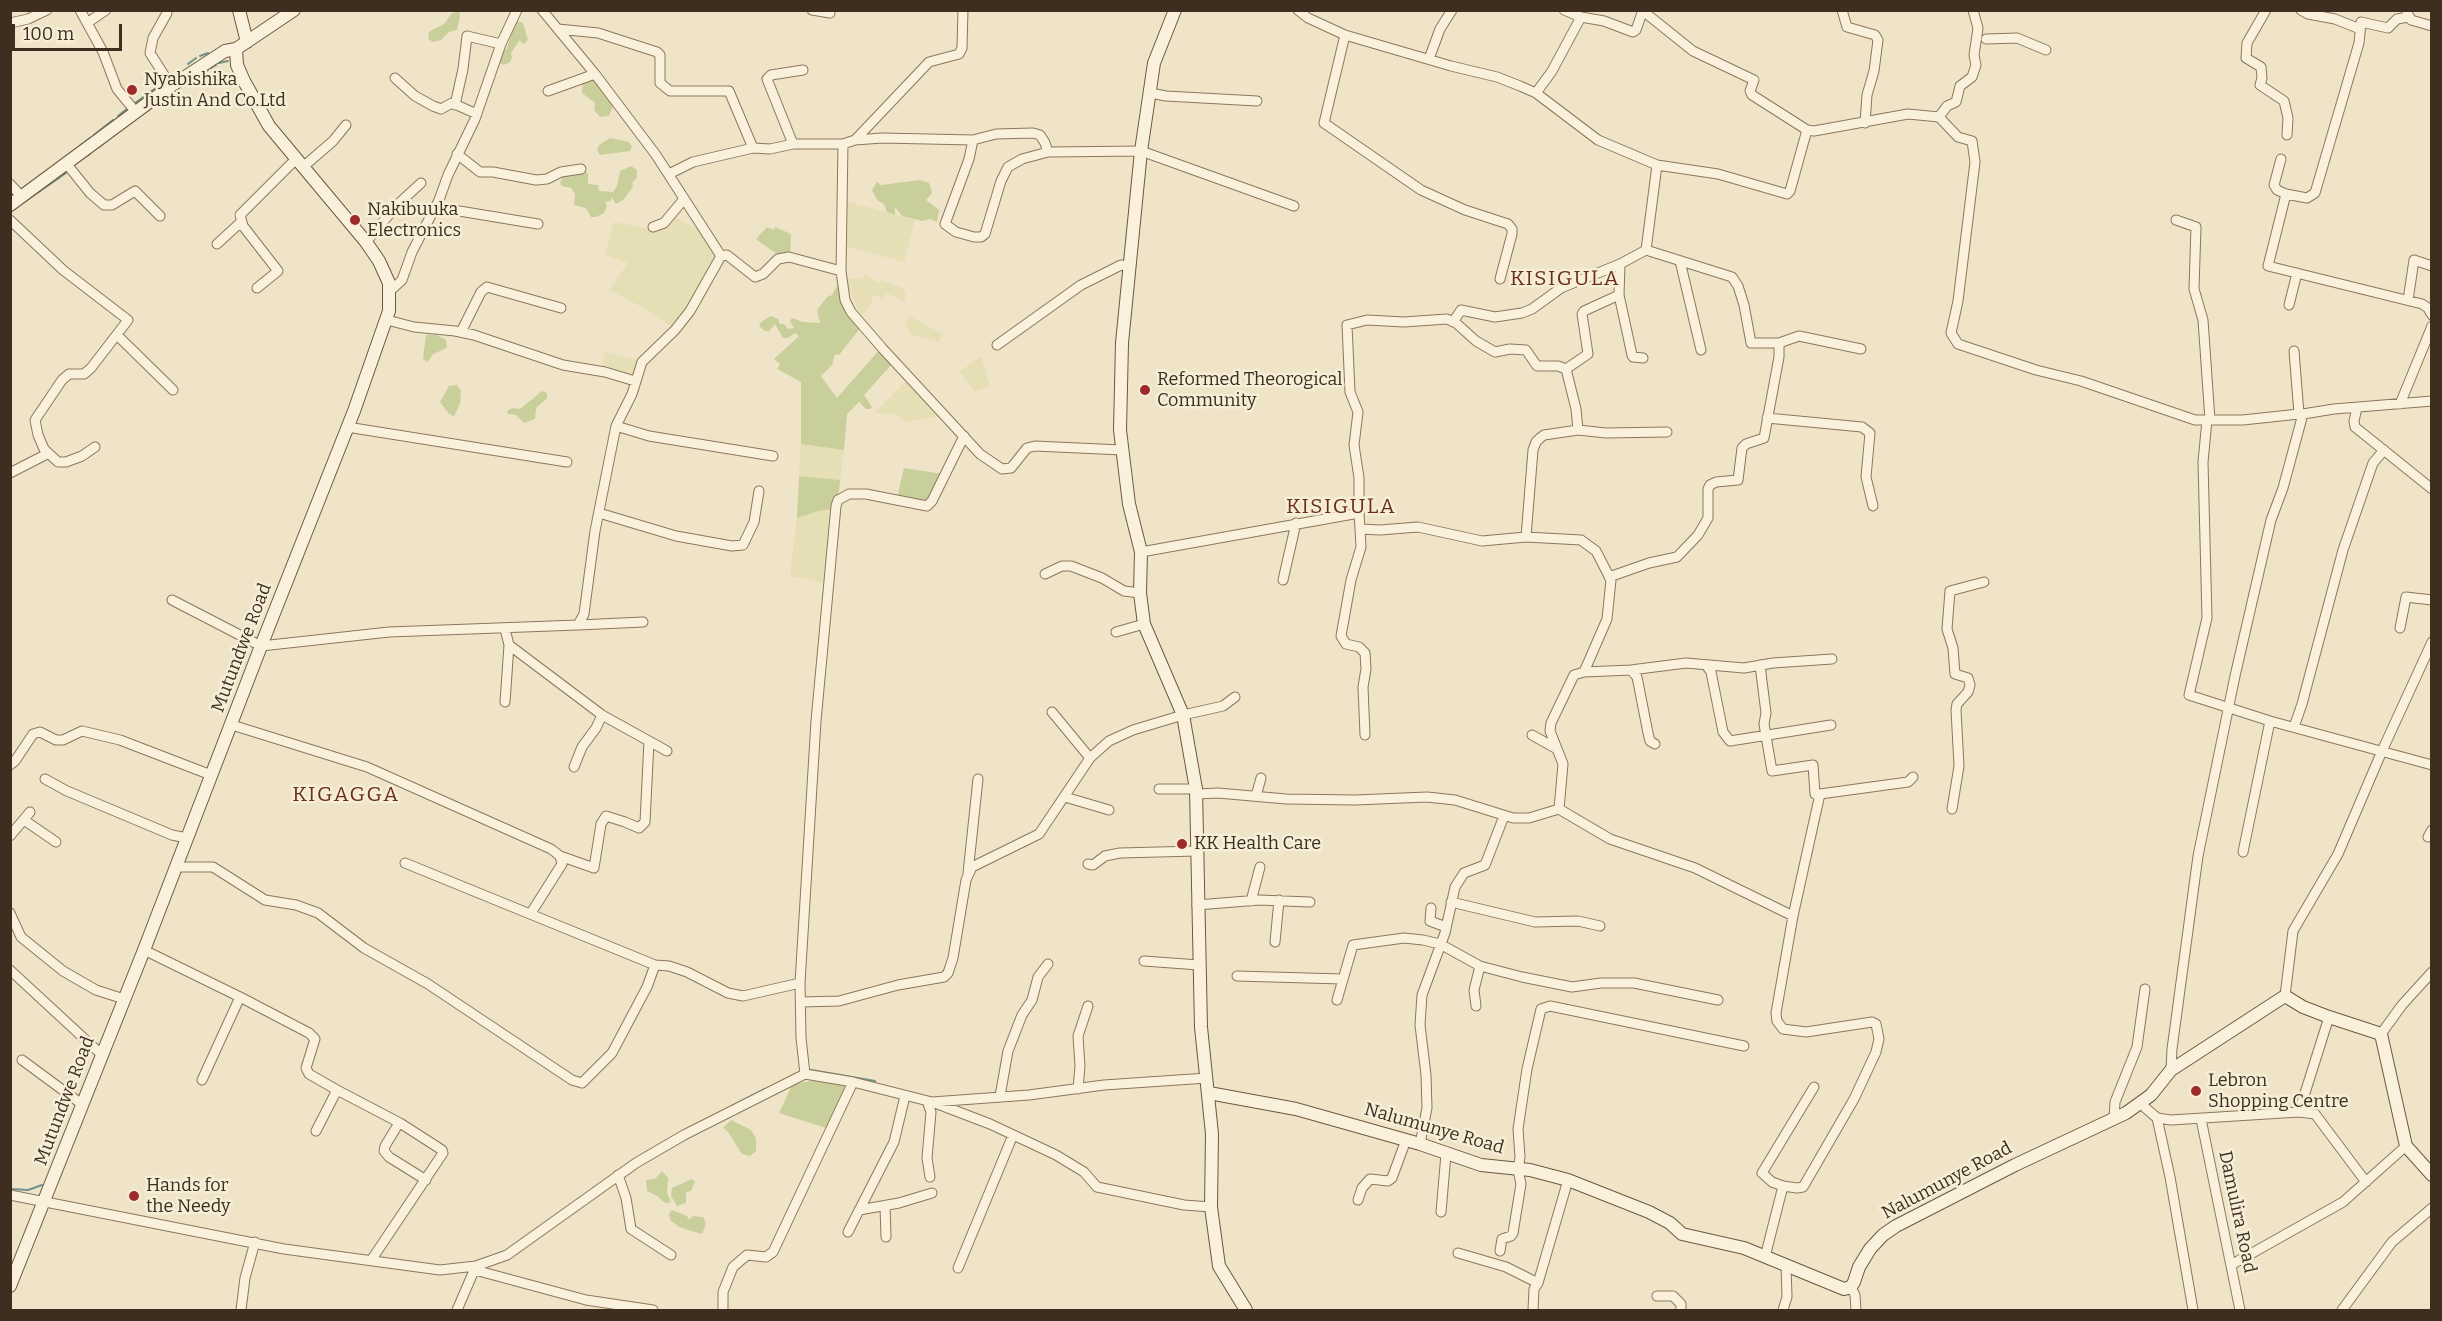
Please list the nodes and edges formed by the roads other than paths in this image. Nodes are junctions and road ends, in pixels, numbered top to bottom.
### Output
1 (47, 10) edge
2 (80, 10) edge
3 (106, 10) edge
4 (239, 10) edge
5 (294, 10) edge
6 (517, 10) edge
7 (542, 10) edge
8 (812, 10) edge
9 (963, 10) edge
10 (1174, 10) edge
11 (1298, 10) edge
12 (1452, 10) edge
13 (1564, 10) edge
14 (1842, 10) edge
15 (1973, 10) edge
16 (2266, 10) edge
17 (2301, 10) edge
18 (1643, 11) edge
19 (167, 13) dead end
20 (830, 14) dead end
21 (2408, 14) edge
22 (1587, 15) edge
23 (10, 23) edge
24 (87, 23) junction
25 (2361, 26) junction
26 (2432, 26) edge
27 (558, 29) junction
28 (1345, 34) junction
29 (1986, 39) dead end
30 (247, 42) junction
31 (501, 44) junction
32 (236, 49) junction
33 (2046, 50) dead end
34 (1429, 59) junction
35 (803, 70) dead end
36 (595, 74) junction
37 (395, 78) dead end
38 (171, 86) junction
39 (548, 91) dead end
40 (1150, 93) junction
41 (1536, 93) junction
42 (1257, 101) dead end
43 (455, 105) junction
44 (135, 111) junction
45 (477, 114) junction
46 (1939, 117) junction
47 (1865, 123) junction
48 (346, 125) dead end
49 (1807, 130) junction
50 (2287, 135) dead end
51 (855, 140) junction
52 (973, 140) junction
53 (793, 144) junction
54 (843, 144) junction
55 (753, 148) junction
56 (1141, 151) junction
57 (1048, 152) junction
58 (457, 154) junction
59 (2281, 159) dead end
60 (66, 163) junction
61 (299, 163) junction
62 (1657, 165) junction
63 (581, 169) dead end
64 (669, 174) junction
65 (420, 183) dead end
66 (10, 184) edge
67 (2286, 194) junction
68 (22, 197) junction
69 (684, 199) junction
70 (10, 205) edge
71 (1294, 206) dead end
72 (435, 207) junction
73 (160, 216) dead end
74 (10, 220) edge
75 (2176, 220) dead end
76 (241, 222) junction
77 (538, 224) dead end
78 (653, 227) dead end
79 (366, 242) junction
80 (217, 244) dead end
81 (1646, 250) junction
82 (721, 256) junction
83 (1680, 261) junction
84 (1620, 264) junction
85 (1128, 266) junction
86 (2432, 266) edge
87 (841, 271) junction
88 (2297, 273) junction
89 (1500, 279) dead end
90 (257, 288) dead end
91 (389, 292) junction
92 (1619, 296) junction
93 (2408, 300) junction
94 (2289, 305) dead end
95 (561, 308) dead end
96 (2432, 315) edge
97 (387, 320) junction
98 (1453, 322) junction
99 (2432, 326) edge
100 (461, 332) junction
101 (117, 335) junction
102 (1779, 343) junction
103 (997, 345) dead end
104 (1861, 349) dead end
105 (1701, 350) dead end
106 (2294, 351) dead end
107 (1642, 358) dead end
108 (1566, 369) junction
109 (635, 381) junction
110 (173, 390) dead end
111 (2432, 401) edge
112 (2400, 404) junction
113 (2357, 408) junction
114 (1767, 418) junction
115 (2209, 420) junction
116 (616, 426) junction
117 (347, 427) junction
118 (1578, 430) junction
119 (1667, 432) dead end
120 (964, 436) junction
121 (94, 447) dead end
122 (1122, 450) junction
123 (2384, 450) junction
124 (47, 454) junction
125 (773, 456) dead end
126 (567, 462) dead end
127 (10, 473) edge
128 (2432, 489) edge
129 (759, 491) dead end
130 (1873, 506) dead end
131 (598, 513) junction
132 (1359, 513) junction
133 (1296, 524) junction
134 (1360, 530) junction
135 (1526, 537) junction
136 (1141, 552) junction
137 (1046, 574) dead end
138 (1609, 577) junction
139 (1283, 580) dead end
140 (1984, 582) dead end
141 (1140, 593) junction
142 (172, 600) dead end
143 (2432, 600) edge
144 (643, 622) dead end
145 (1144, 624) junction
146 (578, 625) junction
147 (505, 628) junction
148 (2400, 628) dead end
149 (1116, 632) dead end
150 (2432, 642) edge
151 (509, 645) junction
152 (261, 646) junction
153 (1832, 659) dead end
154 (1706, 665) junction
155 (1760, 665) junction
156 (1631, 670) junction
157 (1584, 672) junction
158 (1235, 698) dead end
159 (505, 702) dead end
160 (2230, 708) junction
161 (1052, 712) dead end
162 (602, 715) junction
163 (1183, 715) junction
164 (2270, 721) junction
165 (232, 725) junction
166 (1831, 725) dead end
167 (2294, 727) junction
168 (1365, 735) dead end
169 (1532, 735) dead end
170 (1766, 735) junction
171 (649, 741) junction
172 (1655, 744) dead end
173 (1557, 749) junction
174 (667, 751) dead end
175 (2382, 751) junction
176 (1090, 758) junction
177 (10, 765) edge
178 (2432, 765) edge
179 (574, 767) dead end
180 (211, 775) junction
181 (1913, 777) dead end
182 (1261, 778) dead end
183 (45, 779) dead end
184 (978, 779) dead end
185 (1159, 789) dead end
186 (1196, 792) junction
187 (1815, 794) dead end
188 (1256, 796) junction
189 (1065, 797) junction
190 (1952, 808) dead end
191 (1559, 809) junction
192 (1109, 810) dead end
193 (1504, 816) junction
194 (10, 836) edge
195 (187, 838) junction
196 (56, 842) dead end
197 (1197, 851) junction
198 (2243, 852) dead end
199 (560, 856) junction
200 (405, 863) dead end
201 (1088, 864) dead end
202 (176, 867) junction
203 (1260, 867) dead end
204 (968, 873) junction
205 (1279, 900) junction
206 (1251, 901) junction
207 (1310, 902) dead end
208 (1451, 902) junction
209 (1197, 905) junction
210 (1431, 908) dead end
211 (10, 913) edge
212 (531, 913) junction
213 (1793, 916) junction
214 (1600, 926) dead end
215 (1446, 927) junction
216 (1275, 942) dead end
217 (1440, 944) junction
218 (144, 950) junction
219 (1144, 962) dead end
220 (1048, 964) dead end
221 (655, 965) junction
222 (1199, 965) junction
223 (1480, 966) junction
224 (10, 970) edge
225 (2432, 972) edge
226 (1237, 976) dead end
227 (1342, 979) junction
228 (800, 983) junction
229 (2145, 989) dead end
230 (2285, 996) junction
231 (240, 997) junction
232 (124, 999) junction
233 (1337, 1000) dead end
234 (1718, 1000) dead end
235 (801, 1002) junction
236 (1088, 1006) dead end
237 (1476, 1006) dead end
238 (2329, 1017) junction
239 (2380, 1034) junction
240 (1744, 1046) dead end
241 (102, 1055) junction
242 (22, 1060) dead end
243 (2171, 1070) junction
244 (805, 1074) junction
245 (1207, 1078) junction
246 (201, 1080) dead end
247 (853, 1082) junction
248 (1814, 1087) dead end
249 (1078, 1089) junction
250 (337, 1090) junction
251 (1209, 1093) junction
252 (905, 1096) junction
253 (1000, 1096) junction
254 (930, 1102) junction
255 (2141, 1104) junction
256 (83, 1106) junction
257 (2299, 1113) junction
258 (2157, 1118) junction
259 (2114, 1119) junction
260 (2201, 1119) junction
261 (399, 1123) junction
262 (316, 1131) dead end
263 (1014, 1135) junction
264 (1406, 1140) junction
265 (1420, 1144) junction
266 (2406, 1146) junction
267 (1446, 1154) junction
268 (1518, 1170) junction
269 (2432, 1174) edge
270 (930, 1177) dead end
271 (615, 1178) junction
272 (426, 1179) junction
273 (1568, 1180) junction
274 (2366, 1182) junction
275 (1783, 1186) junction
276 (932, 1193) dead end
277 (10, 1195) edge
278 (1358, 1200) dead end
279 (44, 1201) junction
280 (885, 1206) junction
281 (1211, 1207) junction
282 (2432, 1208) edge
283 (859, 1210) junction
284 (1441, 1212) dead end
285 (848, 1232) dead end
286 (886, 1237) dead end
287 (255, 1242) junction
288 (1500, 1251) dead end
289 (1458, 1253) dead end
290 (671, 1256) dead end
291 (1765, 1257) junction
292 (372, 1259) junction
293 (2231, 1264) junction
294 (1786, 1265) junction
295 (476, 1268) junction
296 (958, 1268) dead end
297 (1538, 1284) junction
298 (10, 1286) edge
299 (1851, 1287) junction
300 (1657, 1296) dead end
301 (653, 1310) edge
302 (241, 1311) edge
303 (457, 1311) edge
304 (723, 1311) edge
305 (1246, 1311) edge
306 (1533, 1311) edge
307 (1681, 1311) edge
308 (1783, 1311) edge
309 (1856, 1311) edge
310 (2193, 1311) edge
311 (2240, 1311) edge
312 (2343, 1311) edge

1 - 23 street
2 - 24 street
3 - 24 street
4 - 30 street
5 - 30 street
6 - 31 street
7 - 27 street
8 - 20 street
9 - 51 street
10 - 40 street
11 - 28 street
12 - 34 street
13 - 22 street
14 - 47 street
15 - 46 street
16 - 50 street
17 - 25 street
18 - 22 street
18 - 49 street
19 - 38 street
21 - 25 street
21 - 26 street
22 - 41 street
24 - 44 street
25 - 67 street
27 - 36 street
27 - 55 street
28 - 34 street
28 - 89 street
29 - 33 street
30 - 32 street
31 - 43 street
31 - 45 street
32 - 38 street
32 - 61 street, Mutundwe Road
34 - 41 street
35 - 53 street
36 - 39 street
36 - 64 street
37 - 43 street
38 - 44 street
40 - 42 street
40 - 56 street
41 - 62 street
43 - 45 street
44 - 60 street
45 - 58 street
46 - 47 street
46 - 115 street
47 - 49 street
48 - 61 street
49 - 62 street
51 - 52 street
51 - 54 street
52 - 57 street
52 - 57 street
53 - 54 street
53 - 55 street
54 - 87 street
55 - 64 street
56 - 57 street
56 - 71 street
56 - 85 street
58 - 63 street
58 - 72 street
59 - 67 street
60 - 68 street
60 - 73 street
61 - 76 street
61 - 79 street, Mutundwe Road
62 - 81 street
64 - 69 street
65 - 79 street
66 - 68 street
67 - 88 street
68 - 70 street
69 - 78 street
69 - 82 street
72 - 77 street
72 - 91 street
74 - 101 street
75 - 115 street
76 - 80 street
76 - 90 street
79 - 91 street, Mutundwe Road
81 - 83 street
81 - 84 street
82 - 87 street
82 - 109 street
83 - 102 street
83 - 105 street
84 - 92 street
84 - 98 street
85 - 103 street
85 - 122 street
86 - 93 street
87 - 120 street
88 - 93 street
88 - 94 street
91 - 97 street, Mutundwe Road
92 - 107 street
92 - 108 street
93 - 96 street
95 - 100 street
97 - 100 street
97 - 117 street, Mutundwe Road
98 - 108 street
98 - 132 street
99 - 112 street
100 - 109 street
101 - 110 street
101 - 124 street
102 - 104 street
102 - 114 street
106 - 115 street
108 - 118 street
109 - 116 street
111 - 112 street
112 - 113 street
113 - 123 street
113 - 160 street
114 - 130 street
114 - 138 street
115 - 160 street
116 - 125 street
116 - 131 street
117 - 126 street
117 - 152 street, Mutundwe Road
118 - 119 street
118 - 135 street
120 - 122 street
120 - 228 street
121 - 124 street
122 - 136 street
123 - 128 street
123 - 167 street
124 - 127 street
129 - 131 street
131 - 146 street
132 - 133 street
132 - 134 street
133 - 136 street
133 - 139 street
134 - 135 street
134 - 168 street
135 - 138 street
136 - 141 street
137 - 141 street
138 - 157 street
140 - 190 street
141 - 145 street
142 - 152 street
143 - 148 street
144 - 146 street
145 - 149 street
145 - 163 street
146 - 147 street
147 - 151 street
147 - 152 street
150 - 175 street
151 - 159 street
151 - 162 street
152 - 165 street, Mutundwe Road
153 - 155 street
154 - 155 street
154 - 156 street
154 - 170 street
155 - 170 street
156 - 157 street
156 - 172 street
157 - 173 street
158 - 163 street
160 - 164 street
160 - 243 street
161 - 176 street
162 - 171 street
162 - 179 street
163 - 176 street
163 - 186 street
164 - 167 street
164 - 198 street
165 - 180 street, Mutundwe Road
165 - 199 street
166 - 170 street
167 - 175 street
169 - 173 street
170 - 187 street
171 - 174 street
171 - 199 street
173 - 191 street
175 - 178 street
175 - 230 street
176 - 189 street
177 - 180 street
180 - 195 street, Mutundwe Road
181 - 213 street
182 - 188 street
183 - 195 street
184 - 204 street
185 - 186 street
186 - 188 street
186 - 197 street
188 - 193 street
189 - 192 street
189 - 204 street
191 - 193 street
191 - 213 street
193 - 208 street
194 - 196 street
195 - 202 street, Mutundwe Road
197 - 201 street
197 - 209 street
199 - 212 street
200 - 212 street
202 - 218 street, Mutundwe Road
202 - 221 street
203 - 206 street
204 - 235 street
205 - 206 street
205 - 207 street
205 - 216 street
206 - 209 street
208 - 214 street
208 - 215 street
209 - 222 street
210 - 215 street
211 - 232 street
212 - 221 street
213 - 275 street
215 - 217 street
217 - 223 street
217 - 227 street
217 - 265 street
218 - 231 street
218 - 232 street, Mutundwe Road
219 - 222 street
220 - 253 street
221 - 228 street
222 - 245 street
223 - 234 street
223 - 237 street
224 - 241 street
225 - 239 street
226 - 227 street
227 - 233 street
228 - 235 street
229 - 259 street
230 - 238 street
230 - 243 street, Nalumunye Road
231 - 246 street
231 - 250 street
232 - 241 street, Mutundwe Road
235 - 244 street
236 - 249 street
238 - 239 street
238 - 257 street
239 - 266 street
240 - 268 street
241 - 256 street, Mutundwe Road
242 - 256 street
243 - 255 street, Nalumunye Road
244 - 247 street
244 - 271 street
245 - 249 street
245 - 251 street
247 - 252 street
247 - 304 street
248 - 275 street
249 - 253 street
250 - 261 street
250 - 262 street
251 - 264 street, Nalumunye Road
251 - 281 street
252 - 254 street
252 - 283 street
253 - 254 street
254 - 263 street
254 - 270 street
255 - 258 street
255 - 259 street, Nalumunye Road
256 - 279 street, Mutundwe Road
257 - 260 street
257 - 274 street
258 - 260 street
258 - 310 street
259 - 299 street, Nalumunye Road
260 - 293 street, Damulira Road
261 - 272 street
261 - 272 street
263 - 281 street
263 - 296 street
264 - 265 street, Nalumunye Road
264 - 278 street
265 - 267 street, Nalumunye Road
266 - 269 street
266 - 274 street
267 - 268 street, Nalumunye Road
267 - 284 street
268 - 273 street, Nalumunye Road
268 - 288 street
271 - 290 street
271 - 295 street
272 - 292 street
273 - 291 street, Nalumunye Road
273 - 297 street
274 - 293 street
275 - 291 street
276 - 280 street
277 - 279 street
279 - 287 street
279 - 298 street, Mutundwe Road
280 - 283 street
280 - 286 street
281 - 305 street
282 - 312 street
283 - 285 street
287 - 292 street
287 - 302 street
289 - 297 street
291 - 294 street, Nalumunye Road
292 - 295 street
293 - 311 street, Damulira Road
294 - 299 street, Nalumunye Road
294 - 308 street
295 - 301 street
295 - 303 street
297 - 306 street
299 - 309 street
300 - 307 street

